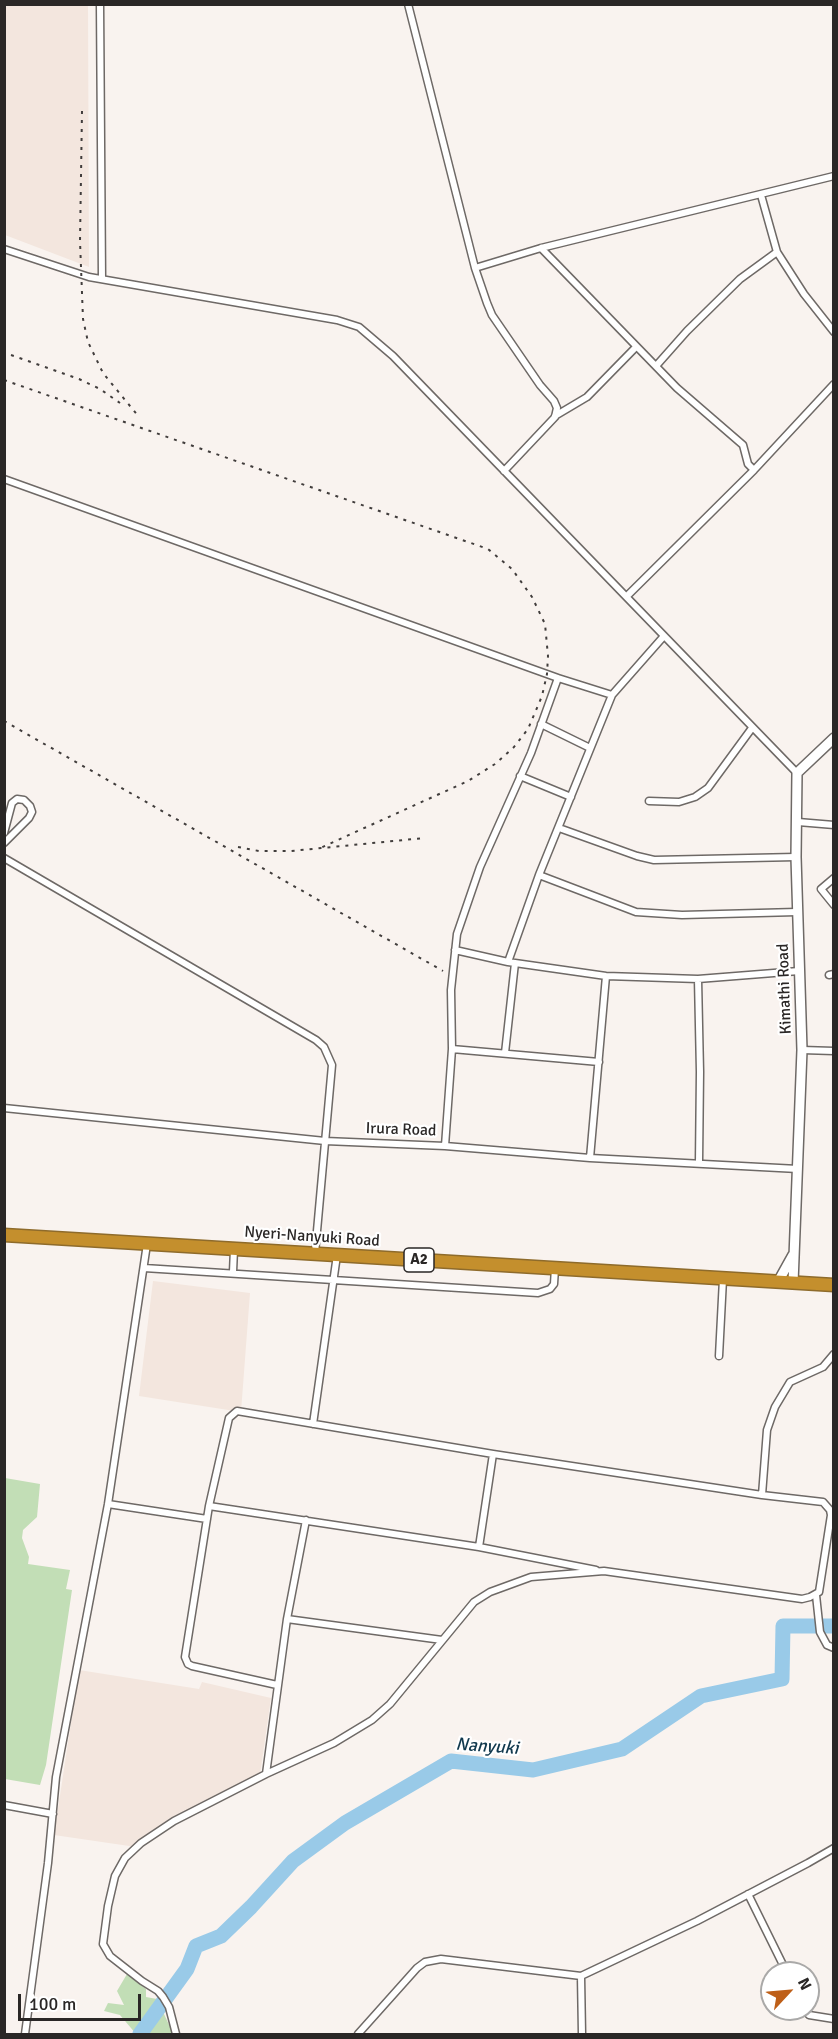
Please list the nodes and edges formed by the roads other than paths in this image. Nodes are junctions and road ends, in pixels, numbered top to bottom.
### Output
1 (100, 4) edge
2 (408, 4) edge
3 (834, 176) edge
4 (760, 195) junction
5 (541, 248) junction
6 (4, 249) edge
7 (777, 252) junction
8 (475, 268) junction
9 (102, 279) junction
10 (832, 328) edge
11 (636, 347) junction
12 (656, 366) junction
13 (834, 384) edge
14 (555, 417) junction
15 (754, 470) junction
16 (504, 471) junction
17 (4, 479) edge
18 (627, 596) junction
19 (664, 636) junction
20 (558, 678) junction
21 (612, 695) junction
22 (541, 724) junction
23 (752, 728) junction
24 (834, 738) edge
25 (590, 748) junction
26 (797, 773) junction
27 (520, 776) junction
28 (571, 796) junction
29 (649, 801) dead end
30 (798, 822) junction
31 (834, 825) edge
32 (559, 828) junction
33 (4, 833) edge
34 (4, 843) edge
35 (796, 857) junction
36 (4, 858) edge
37 (539, 875) junction
38 (834, 878) edge
39 (834, 905) edge
40 (797, 912) junction
41 (455, 950) junction
42 (512, 962) junction
43 (799, 971) junction
44 (606, 976) junction
45 (698, 978) junction
46 (452, 1049) junction
47 (802, 1050) junction
48 (834, 1051) edge
49 (505, 1053) junction
50 (599, 1062) junction
51 (4, 1108) edge
52 (325, 1141) junction
53 (446, 1146) junction
54 (591, 1158) junction
55 (699, 1162) junction
56 (798, 1169) junction
57 (4, 1236) edge
58 (147, 1244) junction
59 (234, 1249) junction
60 (315, 1253) junction
61 (793, 1255) junction
62 (337, 1256) junction
63 (144, 1268) junction
64 (555, 1268) junction
65 (233, 1272) junction
66 (333, 1279) junction
67 (723, 1279) junction
68 (778, 1282) junction
69 (793, 1283) junction
70 (834, 1285) edge
71 (834, 1354) edge
72 (719, 1356) dead end
73 (313, 1424) junction
74 (493, 1454) junction
75 (762, 1495) junction
76 (108, 1503) junction
77 (209, 1506) junction
78 (207, 1519) junction
79 (306, 1520) junction
80 (479, 1547) junction
81 (604, 1571) junction
82 (816, 1596) junction
83 (287, 1619) junction
84 (442, 1640) junction
85 (834, 1648) edge
86 (277, 1685) junction
87 (266, 1774) junction
88 (4, 1805) edge
89 (53, 1814) junction
90 (834, 1848) edge
91 (748, 1894) junction
92 (781, 1961) edge
93 (581, 1976) junction
94 (25, 2034) edge
95 (176, 2034) edge
96 (358, 2034) edge
97 (582, 2034) edge

1 - 9 street
2 - 8 street
3 - 4 street
4 - 5 street
4 - 7 street
5 - 8 street
5 - 11 street
6 - 9 street
7 - 10 street
7 - 12 street
8 - 14 street
9 - 16 street
11 - 12 street
11 - 14 street
12 - 15 street
13 - 15 street
14 - 16 street
15 - 18 street
16 - 18 street
17 - 20 street
18 - 19 street
19 - 21 street
19 - 23 street
20 - 21 street
20 - 22 street
21 - 25 street
22 - 25 street
22 - 27 street
23 - 26 street
23 - 29 street
24 - 26 street
25 - 28 street
26 - 30 street, Kimathi Road
27 - 28 street
27 - 41 street
28 - 32 street
30 - 31 street
30 - 35 street, Kimathi Road
32 - 35 street
32 - 37 street
33 - 34 street
35 - 40 street, Kimathi Road
36 - 52 street
37 - 40 street
37 - 42 street
38 - 39 street
40 - 43 street, Kimathi Road
41 - 42 street
41 - 46 street
42 - 44 street
42 - 49 street
43 - 45 street
43 - 47 street, Kimathi Road
44 - 45 street
44 - 50 street
45 - 55 street
46 - 49 street
46 - 53 street
47 - 48 street
47 - 56 street, Kimathi Road
49 - 50 street
50 - 54 street
51 - 52 street, Irura Road
52 - 53 street, Irura Road
52 - 60 street
53 - 54 street, Irura Road
54 - 55 street, Irura Road
55 - 56 street, Irura Road
56 - 61 street, Kimathi Road
57 - 58 highway, Nyeri-Nanyuki Road / A2
58 - 59 highway, Nyeri-Nanyuki Road / A2
58 - 63 street
59 - 60 highway, Nyeri-Nanyuki Road / A2
59 - 65 street
60 - 62 highway, Nyeri-Nanyuki Road / A2
61 - 68 street, Kimathi Road
61 - 69 street, Kimathi Road
62 - 64 highway, Nyeri-Nanyuki Road / A2
62 - 66 street
63 - 65 street
63 - 76 street
64 - 66 street
64 - 67 highway, Nyeri-Nanyuki Road / A2
65 - 66 street
66 - 73 street
67 - 68 highway, Nyeri-Nanyuki Road / A2
67 - 72 street
68 - 69 highway, Nyeri-Nanyuki Road / A2
69 - 70 highway, Nyeri-Nanyuki Road / A2
71 - 75 street
73 - 74 street
73 - 77 street
74 - 75 street
74 - 80 street
75 - 82 street
76 - 78 street
76 - 89 street
77 - 78 street
77 - 79 street
78 - 86 street
79 - 80 street
79 - 83 street
80 - 81 street
81 - 82 street
81 - 84 street
82 - 85 street
83 - 84 street
83 - 86 street
84 - 87 street
86 - 87 street
87 - 95 street
88 - 89 street
89 - 94 street
90 - 91 street
91 - 92 street
91 - 93 street
93 - 96 street
93 - 97 street

